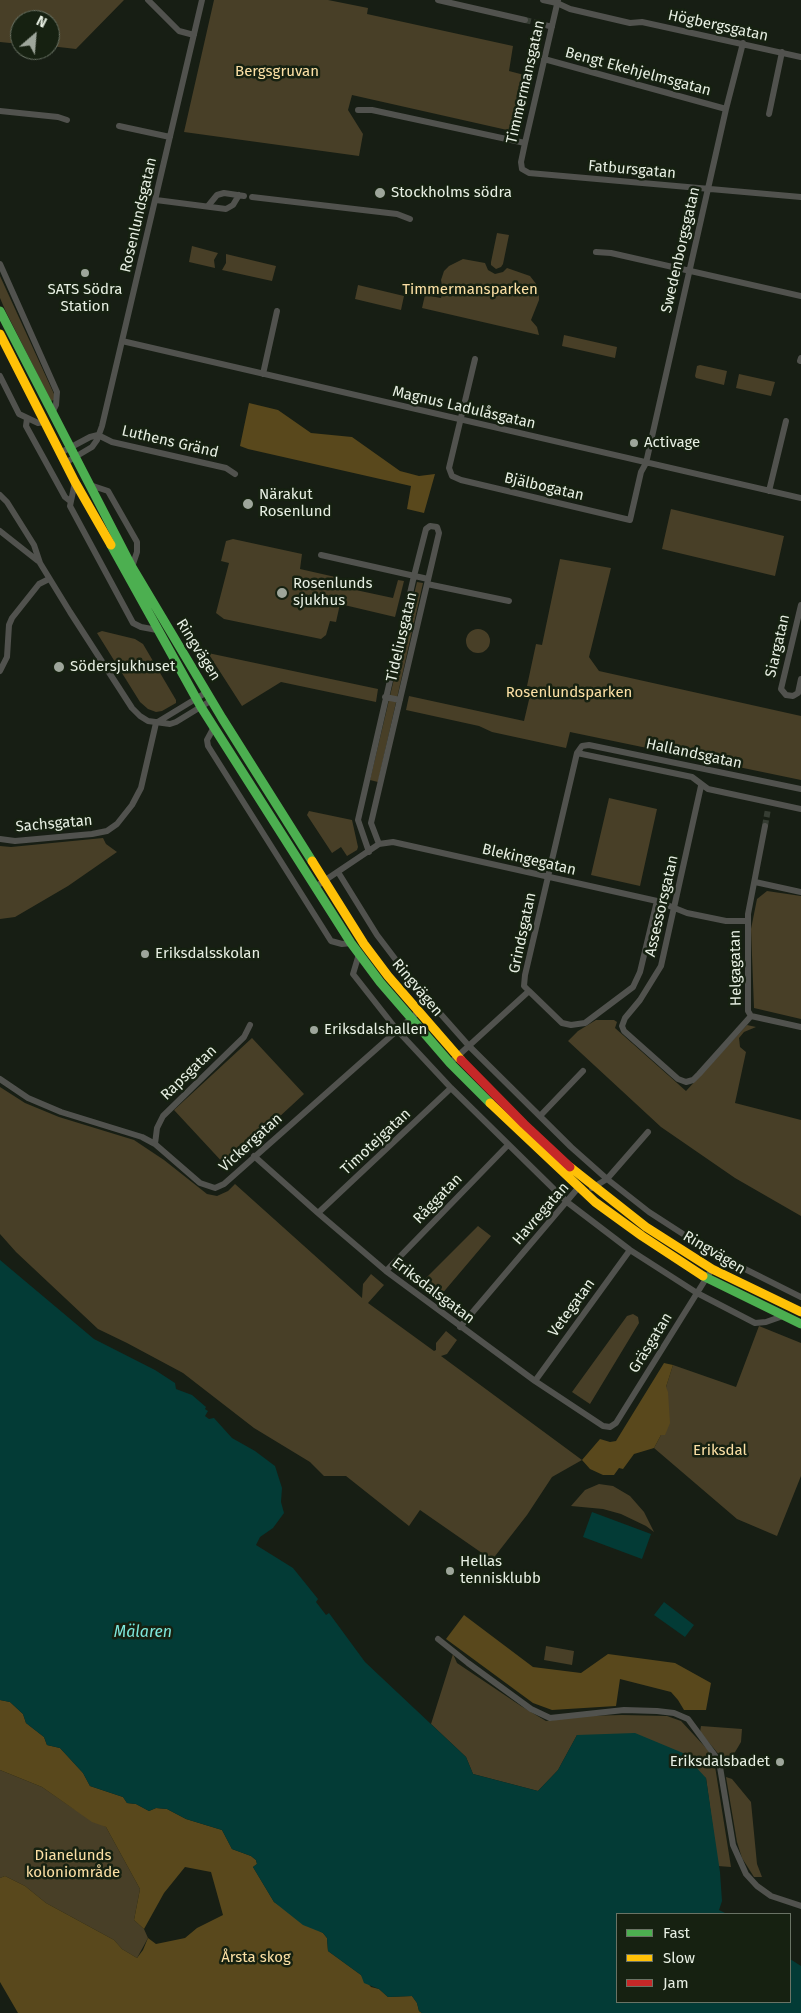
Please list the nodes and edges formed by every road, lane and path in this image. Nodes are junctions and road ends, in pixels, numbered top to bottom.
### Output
1 (148, 0) edge
2 (202, 0) edge
3 (438, 0) edge
4 (543, 0) edge
5 (558, 2) edge
6 (525, 20) tunnel mouth
7 (542, 24) tunnel mouth
8 (552, 26) junction
9 (194, 35) junction
10 (743, 43) junction
11 (782, 52) junction
12 (801, 57) edge
13 (544, 60) junction
14 (726, 109) junction
15 (0, 110) edge
16 (358, 110) dead end
17 (769, 114) dead end
18 (67, 120) dead end
19 (119, 126) dead end
20 (170, 137) junction
21 (525, 143) junction
22 (522, 169) joint
23 (708, 188) junction
24 (252, 197) dead end
25 (801, 198) edge
26 (156, 200) junction
27 (208, 206) junction
28 (410, 219) dead end
29 (596, 252) dead end
30 (0, 264) edge
31 (690, 272) junction
32 (801, 296) edge
33 (0, 310) edge
34 (277, 311) dead end
35 (0, 334) edge
36 (122, 341) junction
37 (475, 359) dead end
38 (263, 374) junction
39 (0, 376) edge
40 (52, 413) junction
41 (27, 419) junction
42 (461, 420) junction
43 (786, 421) dead end
44 (44, 422) junction
45 (98, 435) junction
46 (71, 448) junction
47 (60, 453) junction
48 (76, 457) junction
49 (65, 463) junction
50 (646, 463) junction
51 (235, 474) dead end
52 (75, 482) junction
53 (90, 485) junction
54 (769, 491) junction
55 (0, 495) edge
56 (801, 498) edge
57 (70, 501) junction
58 (0, 531) edge
59 (321, 555) dead end
60 (40, 563) junction
61 (132, 567) junction
62 (414, 576) junction
63 (49, 579) junction
64 (428, 582) junction
65 (509, 602) dead end
66 (801, 605) edge
67 (157, 630) junction
68 (0, 671) edge
69 (801, 679) edge
70 (210, 696) junction
71 (385, 697) junction
72 (400, 700) junction
73 (199, 703) junction
74 (156, 723) junction
75 (214, 727) junction
76 (582, 746) joint
77 (577, 752) junction
78 (366, 786) junction
79 (701, 786) junction
80 (379, 788) junction
81 (801, 789) edge
82 (801, 809) edge
83 (765, 826) tunnel mouth
84 (0, 839) edge
85 (380, 844) junction
86 (369, 852) junction
87 (338, 872) junction
88 (548, 877) junction
89 (324, 881) junction
90 (755, 882) junction
91 (315, 887) junction
92 (801, 892) edge
93 (657, 901) junction
94 (675, 908) junction
95 (748, 921) junction
96 (351, 944) junction
97 (358, 954) junction
98 (529, 990) junction
99 (418, 1012) junction
100 (751, 1016) junction
101 (410, 1019) junction
102 (623, 1022) joint
103 (250, 1025) dead end
104 (801, 1027) edge
105 (397, 1030) junction
106 (469, 1046) junction
107 (458, 1056) junction
108 (450, 1063) junction
109 (583, 1071) dead end
110 (0, 1079) edge
111 (451, 1088) junction
112 (540, 1116) junction
113 (648, 1132) dead end
114 (155, 1144) junction
115 (508, 1145) junction
116 (254, 1156) junction
117 (607, 1179) junction
118 (578, 1188) junction
119 (594, 1188) junction
120 (567, 1202) junction
121 (318, 1213) junction
122 (630, 1250) junction
123 (712, 1269) junction
124 (386, 1271) junction
125 (706, 1278) junction
126 (697, 1293) junction
127 (801, 1297) edge
128 (801, 1312) edge
129 (783, 1316) junction
130 (801, 1324) edge
131 (460, 1326) junction
132 (535, 1381) junction
133 (610, 1427) joint
134 (438, 1640) dead end
135 (801, 1906) edge

1 - 9 street
2 - 9 street, Rosenlundsgatan
3 - 6 street
4 - 5 street, Högbergsgatan
5 - 8 street, Timmermansgatan
5 - 10 street, Högbergsgatan
7 - 8 street
8 - 13 street, Timmermansgatan
9 - 20 street, Rosenlundsgatan
10 - 11 street, Högbergsgatan
10 - 14 street, Swedenborgsgatan
11 - 12 street, Högbergsgatan
11 - 17 street
13 - 14 street, Bengt Ekehjelmsgatan
13 - 21 street, Timmermansgatan
14 - 23 street, Swedenborgsgatan
15 - 18 street
16 - 21 street
19 - 20 street
20 - 26 street, Rosenlundsgatan
21 - 22 street, Timmermansgatan
22 - 23 street, Fatbursgatan
23 - 25 street, Fatbursgatan
23 - 31 street, Swedenborgsgatan
24 - 28 street
26 - 27 street
26 - 36 street, Rosenlundsgatan
27 - 27 street
29 - 31 street
30 - 40 street
31 - 32 street
31 - 50 street, Swedenborgsgatan
33 - 40 main road, Ringvägen
34 - 38 street
35 - 44 main road, Ringvägen
36 - 38 street, Magnus Ladulåsgatan
36 - 45 street, Rosenlundsgatan
37 - 42 street
38 - 42 street, Magnus Ladulåsgatan
39 - 41 street, Ringvägen
40 - 46 main road, Ringvägen
41 - 44 street
41 - 57 street, Ringvägen
42 - 50 street, Magnus Ladulåsgatan
42 - 50 street, Bjälbogatan
43 - 54 street
44 - 47 main road, Ringvägen
45 - 46 street
45 - 48 street, Rosenlundsgatan
45 - 51 street, Luthens Gränd
46 - 47 street
46 - 48 main road, Ringvägen
47 - 49 main road, Ringvägen
48 - 49 street, Rosenlundsgatan
48 - 53 main road, Ringvägen
49 - 52 main road, Ringvägen
50 - 54 street, Magnus Ladulåsgatan
52 - 57 street
52 - 67 main road, Ringvägen
53 - 61 main road, Ringvägen
53 - 61 street
54 - 56 street, Magnus Ladulåsgatan
55 - 60 street
57 - 67 street, Ringvägen
58 - 60 street
59 - 62 street, Tideliusgatan
60 - 63 street
61 - 70 main road, Ringvägen
62 - 64 street, Tideliusgatan
62 - 64 street, Tideliusgatan
62 - 71 street, Tideliusgatan
63 - 68 street
63 - 74 street
64 - 65 street
64 - 72 street, Tideliusgatan
66 - 69 street, Siargatan
67 - 73 main road, Ringvägen
70 - 73 street
70 - 89 main road, Ringvägen
71 - 72 street, Tideliusgatan
71 - 78 street, Tideliusgatan
72 - 80 street, Tideliusgatan
73 - 74 street
73 - 75 main road, Ringvägen
74 - 84 street, Sachsgatan
75 - 91 main road, Ringvägen
75 - 96 street
76 - 77 street, Grindsgatan
76 - 81 street, Hallandsgatan
77 - 79 street, Hallandsgatan
77 - 88 street, Grindsgatan
78 - 80 street
78 - 86 street, Tideliusgatan
79 - 82 street, Hallandsgatan
79 - 94 street, Assessorsgatan
80 - 85 street, Tideliusgatan
83 - 90 street, Helgagatan
85 - 86 street
85 - 88 street, Blekingegatan
86 - 87 street
87 - 89 street
87 - 106 street, Ringvägen
88 - 93 street, Blekingegatan
88 - 98 street, Grindsgatan
89 - 91 street
89 - 99 main road, Ringvägen
90 - 92 street
90 - 95 street, Helgagatan
91 - 96 main road, Ringvägen
93 - 94 street, Blekingegatan
93 - 98 street, Assessorsgatan
94 - 95 street, Blekingegatan
94 - 102 street, Assessorsgatan
95 - 100 street, Helgagatan
96 - 97 main road, Ringvägen
97 - 101 main road, Ringvägen
97 - 105 street
98 - 106 street, Grindsgatan
99 - 101 street, Vickergatan
99 - 107 main road, Ringvägen
100 - 102 street, Helgagatan
100 - 104 street
101 - 105 street, Vickergatan
101 - 108 main road, Ringvägen
103 - 114 street, Rapsgatan
105 - 111 street
105 - 116 street, Vickergatan
106 - 107 street, Grindsgatan
106 - 112 street, Ringvägen
107 - 108 street, Grindsgatan
107 - 119 main road, Ringvägen
108 - 118 main road, Ringvägen
109 - 112 street
110 - 114 street, Vickergatan
111 - 115 street
111 - 121 street, Timotejgatan
112 - 117 street, Ringvägen
113 - 117 street, Havregatan
114 - 116 street, Vickergatan
115 - 120 street
115 - 124 street, Råggatan
116 - 121 street, Eriksdalsgatan
117 - 119 street, Havregatan
117 - 127 street, Ringvägen
118 - 119 street, Havregatan
118 - 120 street, Havregatan
118 - 125 main road, Ringvägen
119 - 123 main road, Ringvägen
120 - 122 street
120 - 131 street, Havregatan
121 - 124 street, Eriksdalsgatan
122 - 126 street
122 - 132 street, Vetegatan
123 - 125 street, Gräsgatan
123 - 128 main road, Ringvägen
124 - 131 street, Eriksdalsgatan
125 - 126 street, Gräsgatan
125 - 129 main road, Ringvägen
126 - 129 street
126 - 133 street, Gräsgatan
129 - 130 main road, Ringvägen
131 - 132 street, Eriksdalsgatan
132 - 133 street, Eriksdalsgatan
134 - 135 street

